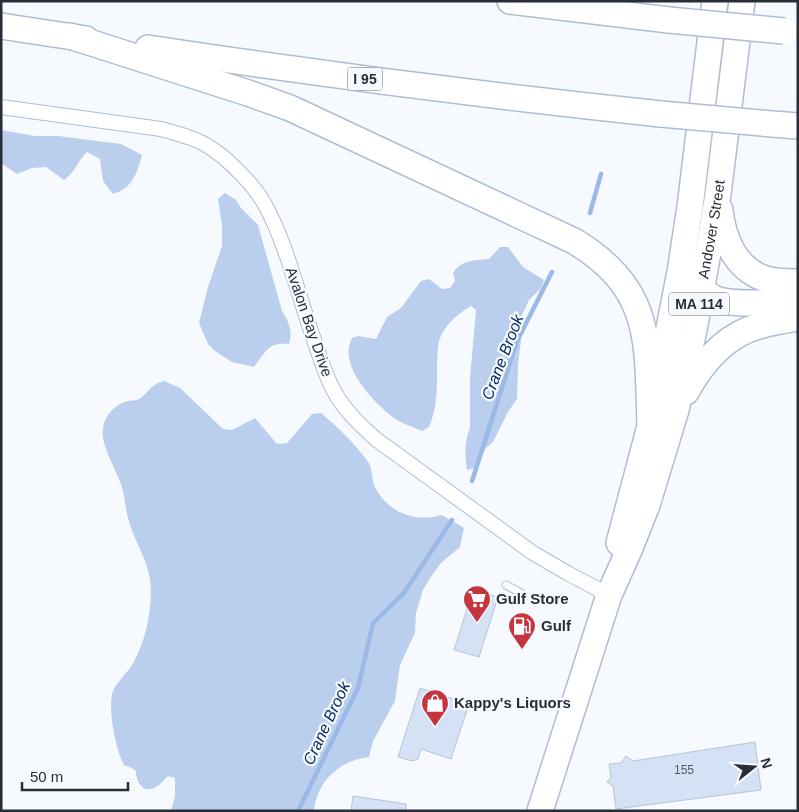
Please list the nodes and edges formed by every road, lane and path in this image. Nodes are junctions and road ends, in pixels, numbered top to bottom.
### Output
1 (510, 1) edge
2 (715, 1) edge
3 (740, 6) edge
4 (1, 26) edge
5 (791, 31) edge
6 (70, 36) junction
7 (1, 107) edge
8 (798, 126) edge
9 (718, 194) junction
10 (685, 236) junction
11 (798, 282) edge
12 (702, 289) junction
13 (798, 302) edge
14 (798, 318) edge
15 (676, 410) junction
16 (650, 426) junction
17 (506, 585) dead end
18 (521, 593) dead end
19 (609, 595) junction
20 (540, 811) edge

1 - 5 highway, bridge
2 - 10 highway, Andover Street / MA 114
3 - 9 highway, Andover Street / MA 114
4 - 6 highway, I 95
6 - 8 highway, I 95, bridge
6 - 16 highway
7 - 19 street, Avalon Bay Drive
9 - 11 highway
9 - 12 highway, Andover Street / MA 114
10 - 12 highway
10 - 16 highway, Andover Street / MA 114
12 - 13 highway
12 - 15 highway, Andover Street / MA 114
14 - 15 highway
15 - 19 highway, Andover Street / MA 114
16 - 19 highway, Andover Street / MA 114
17 - 18 lane
19 - 20 highway, Andover Street / MA 114

